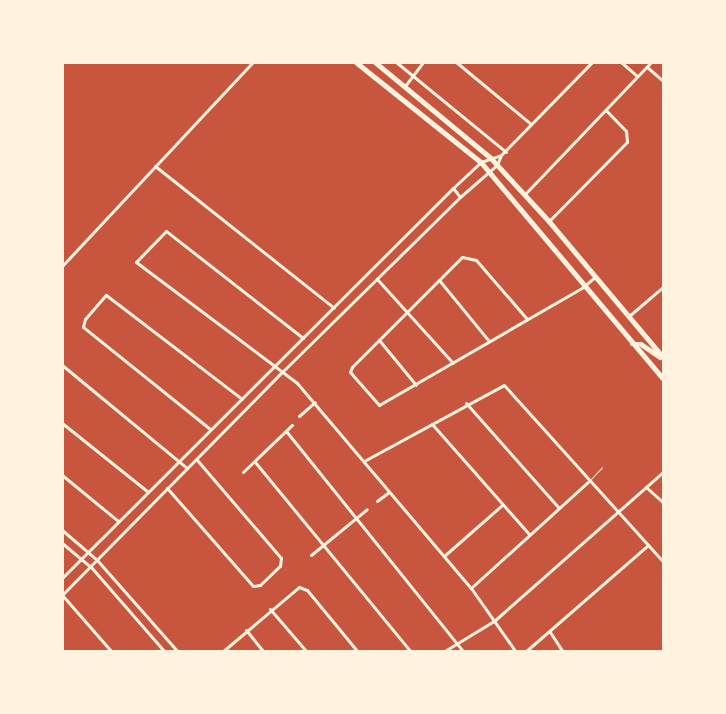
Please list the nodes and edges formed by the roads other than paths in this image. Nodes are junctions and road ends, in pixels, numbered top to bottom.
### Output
1 (253, 62) edge
2 (356, 62) edge
3 (374, 62) edge
4 (396, 62) edge
5 (423, 62) edge
6 (456, 62) edge
7 (592, 62) edge
8 (621, 62) edge
9 (650, 62) edge
10 (646, 67) junction
11 (412, 75) junction
12 (637, 76) junction
13 (664, 82) edge
14 (405, 86) junction
15 (606, 110) junction
16 (531, 124) junction
17 (506, 152) junction
18 (501, 155) junction
19 (490, 157) junction
20 (481, 162) junction
21 (497, 164) junction
22 (155, 166) junction
23 (489, 172) junction
24 (453, 188) junction
25 (525, 194) junction
26 (460, 197) junction
27 (549, 221) junction
28 (62, 266) edge
29 (595, 276) junction
30 (377, 279) junction
31 (439, 280) junction
32 (664, 286) edge
33 (583, 287) junction
34 (334, 308) junction
35 (407, 311) junction
36 (629, 316) junction
37 (527, 319) junction
38 (303, 338) junction
39 (379, 340) junction
40 (489, 341) junction
41 (632, 344) junction
42 (664, 359) edge
43 (453, 363) junction
44 (62, 365) edge
45 (274, 367) junction
46 (282, 372) junction
47 (664, 380) edge
48 (416, 385) junction
49 (242, 399) junction
50 (315, 402) junction
51 (466, 404) junction
52 (299, 416) dead end
53 (62, 423) edge
54 (292, 424) dead end
55 (432, 424) junction
56 (210, 429) junction
57 (286, 431) junction
58 (196, 459) junction
59 (180, 460) junction
60 (364, 461) junction
61 (255, 462) junction
62 (602, 467) dead end
63 (187, 468) junction
64 (664, 471) edge
65 (243, 472) dead end
66 (62, 474) edge
67 (589, 481) junction
68 (646, 487) junction
69 (167, 488) junction
70 (148, 492) junction
71 (389, 492) junction
72 (377, 501) dead end
73 (664, 503) edge
74 (502, 505) junction
75 (558, 507) junction
76 (367, 509) dead end
77 (619, 512) junction
78 (357, 518) junction
79 (118, 521) junction
80 (62, 530) edge
81 (529, 534) junction
82 (62, 544) edge
83 (324, 545) junction
84 (648, 545) junction
85 (89, 552) junction
86 (311, 555) dead end
87 (444, 556) junction
88 (82, 559) junction
89 (97, 560) junction
90 (664, 562) edge
91 (91, 566) junction
92 (62, 578) edge
93 (471, 588) junction
94 (62, 595) edge
95 (270, 609) junction
96 (494, 621) junction
97 (246, 630) junction
98 (550, 632) junction
99 (458, 643) junction
100 (112, 652) edge
101 (165, 652) edge
102 (178, 652) edge
103 (222, 652) edge
104 (264, 652) edge
105 (307, 652) edge
106 (358, 652) edge
107 (411, 652) edge
108 (443, 652) edge
109 (464, 652) edge
110 (516, 652) edge
111 (525, 652) edge
112 (564, 652) edge

1 - 22 street
2 - 20 main road
3 - 14 main road
4 - 11 street
5 - 11 street
6 - 16 street
7 - 16 street
8 - 12 street
9 - 10 street
10 - 12 street
10 - 13 street
11 - 14 street
11 - 17 street
12 - 15 street
14 - 19 main road
15 - 25 street
15 - 27 street
16 - 17 street
17 - 18 street
18 - 19 street
18 - 21 street
19 - 20 street
19 - 21 main road
20 - 23 main road
20 - 24 street
21 - 23 street
21 - 25 main road
22 - 28 street
22 - 34 street
23 - 26 street
23 - 33 main road
24 - 26 street
24 - 34 street
25 - 27 main road
26 - 30 street
27 - 29 main road
29 - 33 street
29 - 36 main road
30 - 35 street
30 - 46 street
31 - 35 street
31 - 37 street
31 - 40 street
32 - 36 street
33 - 37 street
33 - 41 main road
34 - 38 street
35 - 39 street
35 - 43 street
36 - 42 main road
37 - 40 street
38 - 45 street
38 - 45 street
39 - 48 street
39 - 48 street
40 - 43 street
41 - 42 main road
41 - 47 main road
43 - 48 street
44 - 59 street
45 - 46 street
45 - 49 street
46 - 50 street
46 - 58 street
49 - 56 street
49 - 56 street
50 - 52 street
50 - 60 street
51 - 55 street
51 - 67 street
51 - 75 street
53 - 70 street
54 - 57 street
55 - 60 street
55 - 74 street
56 - 59 street
57 - 61 street
57 - 78 street
58 - 63 street
58 - 69 street
59 - 63 street
59 - 70 street
60 - 71 street
61 - 65 street
61 - 83 street
62 - 67 lane
63 - 69 street
64 - 68 street
66 - 79 street
67 - 75 street
67 - 77 street
68 - 73 street
68 - 77 street
69 - 89 street
70 - 79 street
71 - 72 street
71 - 87 street
74 - 81 street
74 - 87 street
75 - 81 street
76 - 78 street
77 - 84 street
77 - 96 street
78 - 83 street
78 - 99 street
79 - 85 street
80 - 85 street
81 - 93 street
82 - 88 street
83 - 86 street
83 - 107 street
84 - 90 street
84 - 98 street
85 - 88 street
85 - 89 street
87 - 93 street
88 - 91 street
88 - 92 street
89 - 91 street
89 - 102 street
91 - 94 street
91 - 101 street
93 - 96 street
94 - 100 street
95 - 97 street
95 - 105 street
95 - 106 street
96 - 99 street
96 - 110 street
97 - 103 street
97 - 104 street
98 - 111 street
98 - 112 street
99 - 108 street
99 - 109 street

